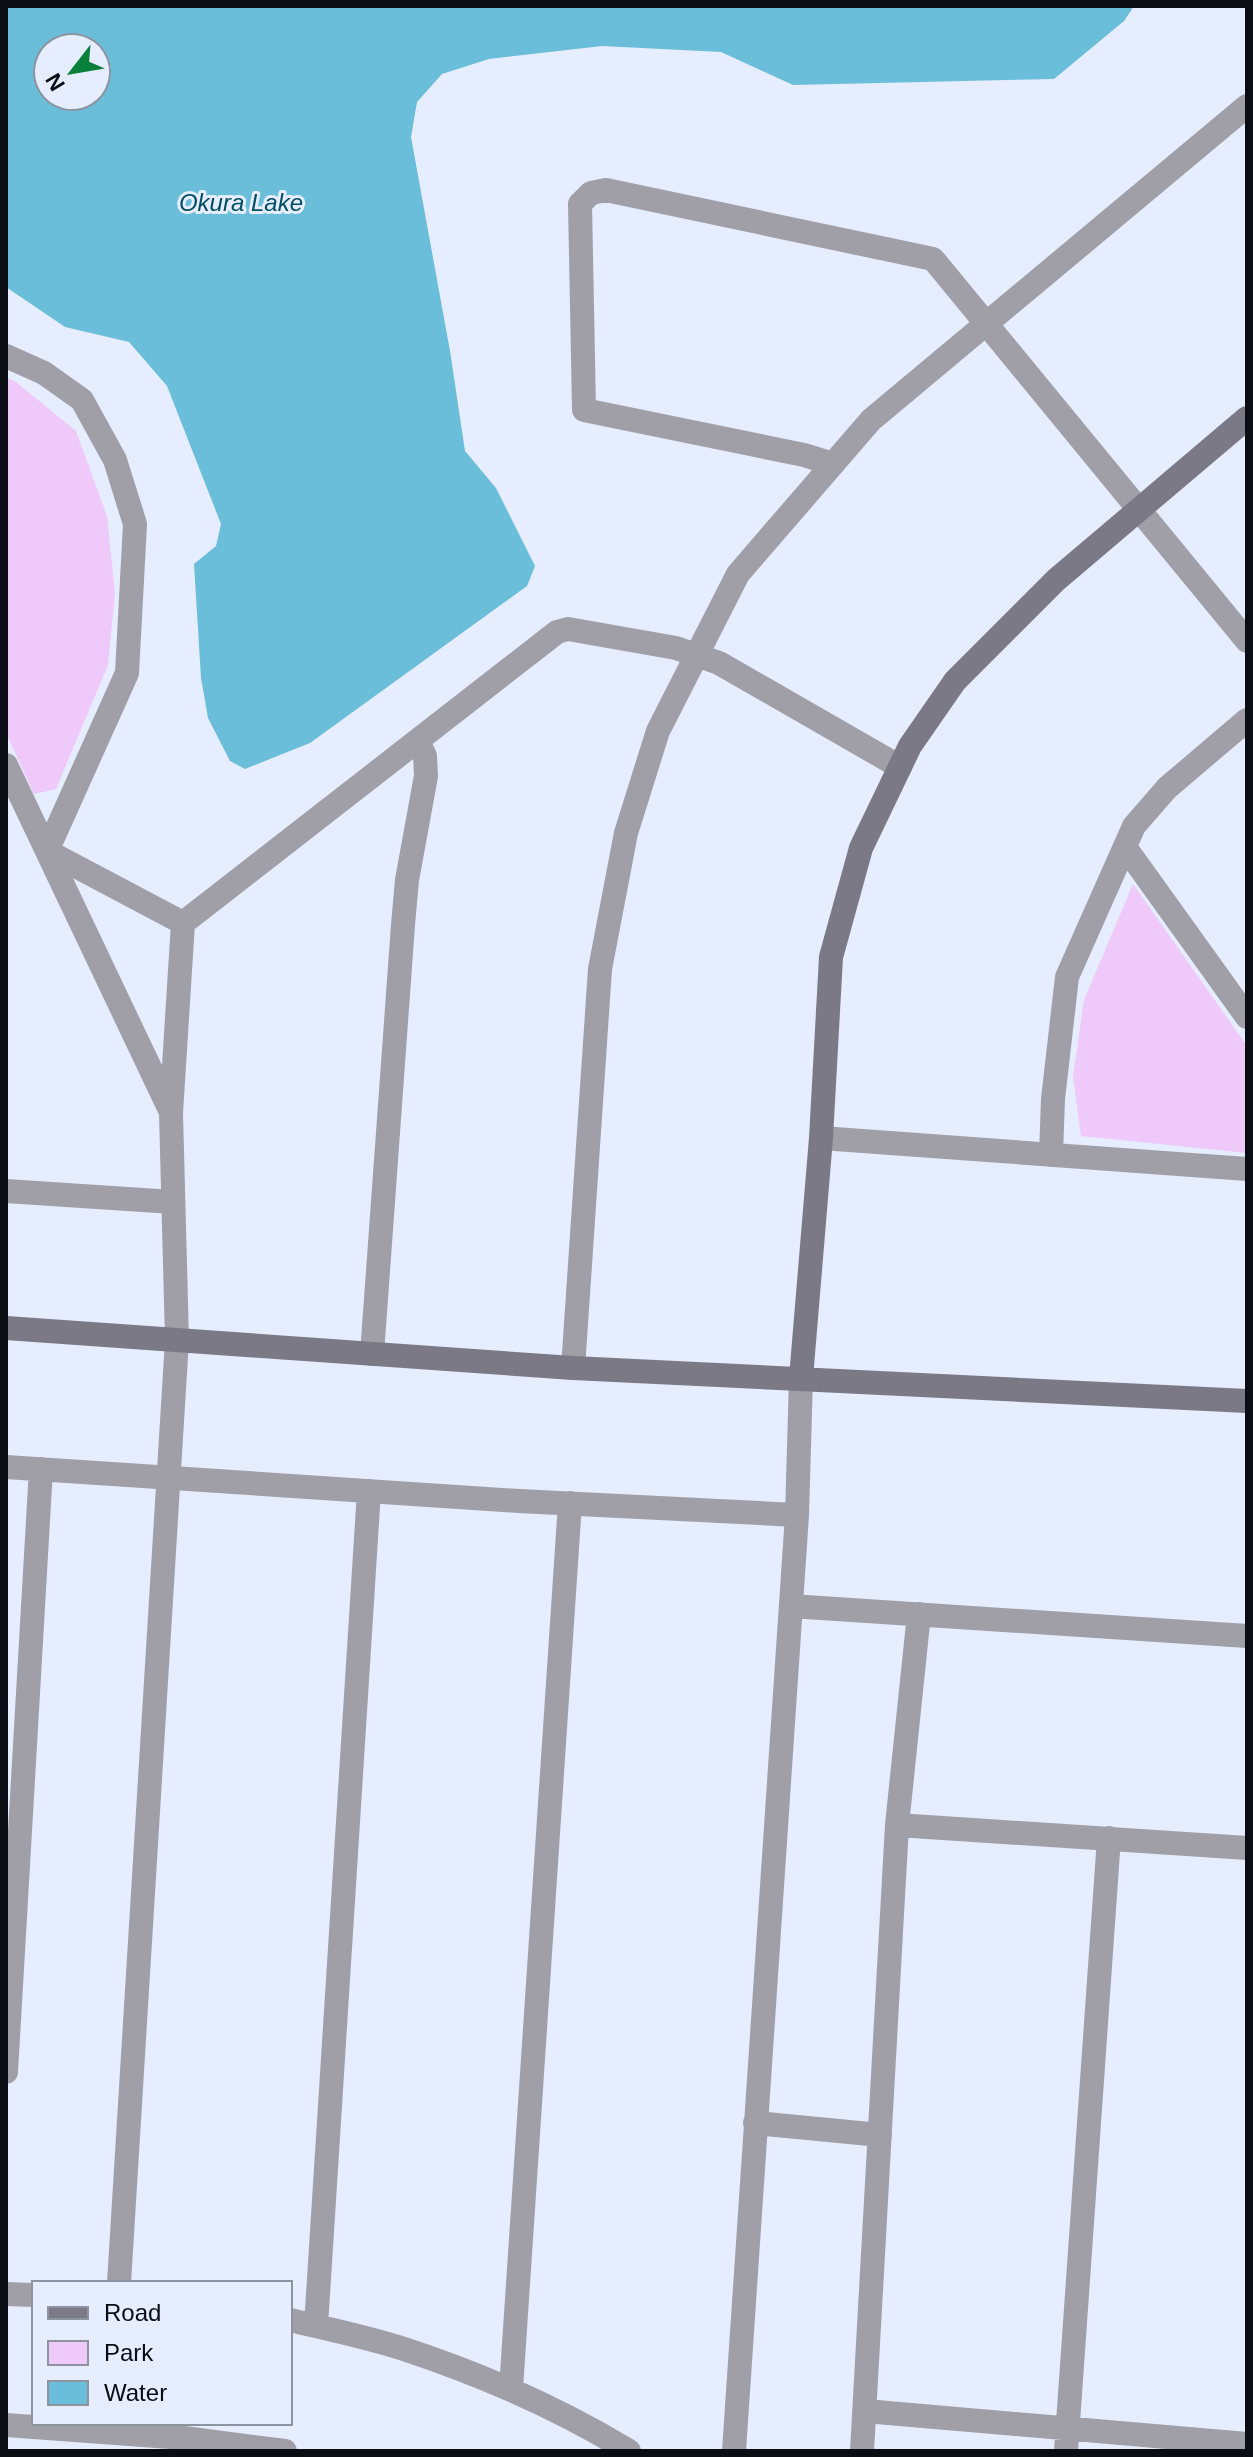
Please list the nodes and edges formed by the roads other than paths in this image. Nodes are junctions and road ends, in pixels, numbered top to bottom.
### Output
1 (1247, 106) edge
2 (987, 324) junction
3 (6, 356) edge
4 (1247, 418) edge
5 (833, 464) junction
6 (1139, 510) junction
7 (1247, 641) edge
8 (696, 655) junction
9 (1247, 720) edge
10 (418, 741) junction
11 (6, 765) edge
12 (900, 767) junction
13 (1125, 847) junction
14 (47, 851) junction
15 (183, 923) junction
16 (1247, 1017) edge
17 (171, 1113) junction
18 (821, 1138) junction
19 (1051, 1155) junction
20 (1247, 1169) edge
21 (6, 1191) edge
22 (173, 1202) junction
23 (6, 1328) edge
24 (177, 1340) junction
25 (372, 1354) junction
26 (573, 1368) junction
27 (801, 1378) junction
28 (1247, 1401) edge
29 (6, 1467) edge
30 (41, 1469) junction
31 (168, 1478) junction
32 (369, 1491) junction
33 (570, 1503) junction
34 (797, 1515) junction
35 (791, 1606) junction
36 (919, 1614) junction
37 (1247, 1636) edge
38 (897, 1825) junction
39 (1109, 1838) junction
40 (1247, 1848) edge
41 (6, 2072) edge
42 (755, 2123) junction
43 (880, 2135) junction
44 (119, 2281) edge
45 (6, 2294) edge
46 (32, 2295) edge
47 (292, 2320) edge
48 (316, 2326) junction
49 (511, 2389) junction
50 (865, 2411) junction
51 (6, 2425) edge
52 (110, 2428) edge
53 (1067, 2440) edge
54 (1247, 2444) edge
55 (285, 2451) edge
56 (629, 2451) edge
57 (734, 2451) edge
58 (862, 2451) edge

1 - 2 street
2 - 5 street
2 - 5 street
2 - 6 street
3 - 14 street
4 - 6 street
5 - 8 street
6 - 7 street
6 - 12 street
8 - 10 street
8 - 12 street
8 - 26 street
9 - 13 street
10 - 15 street
10 - 25 street
11 - 14 street
12 - 18 street
13 - 16 street
13 - 19 street
14 - 15 street
14 - 17 street
15 - 17 street
17 - 22 street
18 - 19 street
18 - 27 street
19 - 20 street
21 - 22 street
22 - 24 street
23 - 24 street
24 - 25 street
24 - 31 street
25 - 26 street
26 - 27 street
27 - 28 street
27 - 34 street
29 - 30 street
30 - 31 street
30 - 41 street
31 - 32 street
31 - 44 street
32 - 33 street
32 - 48 street
33 - 34 street
33 - 49 street
34 - 35 street
35 - 36 street
35 - 42 street
36 - 37 street
36 - 38 street
38 - 39 street
38 - 43 street
39 - 40 street
39 - 53 street
42 - 43 street
42 - 57 street
43 - 50 street
45 - 46 street
47 - 48 street
48 - 49 street
49 - 56 street
50 - 53 street
50 - 58 street
51 - 52 street
52 - 55 street
53 - 54 street

